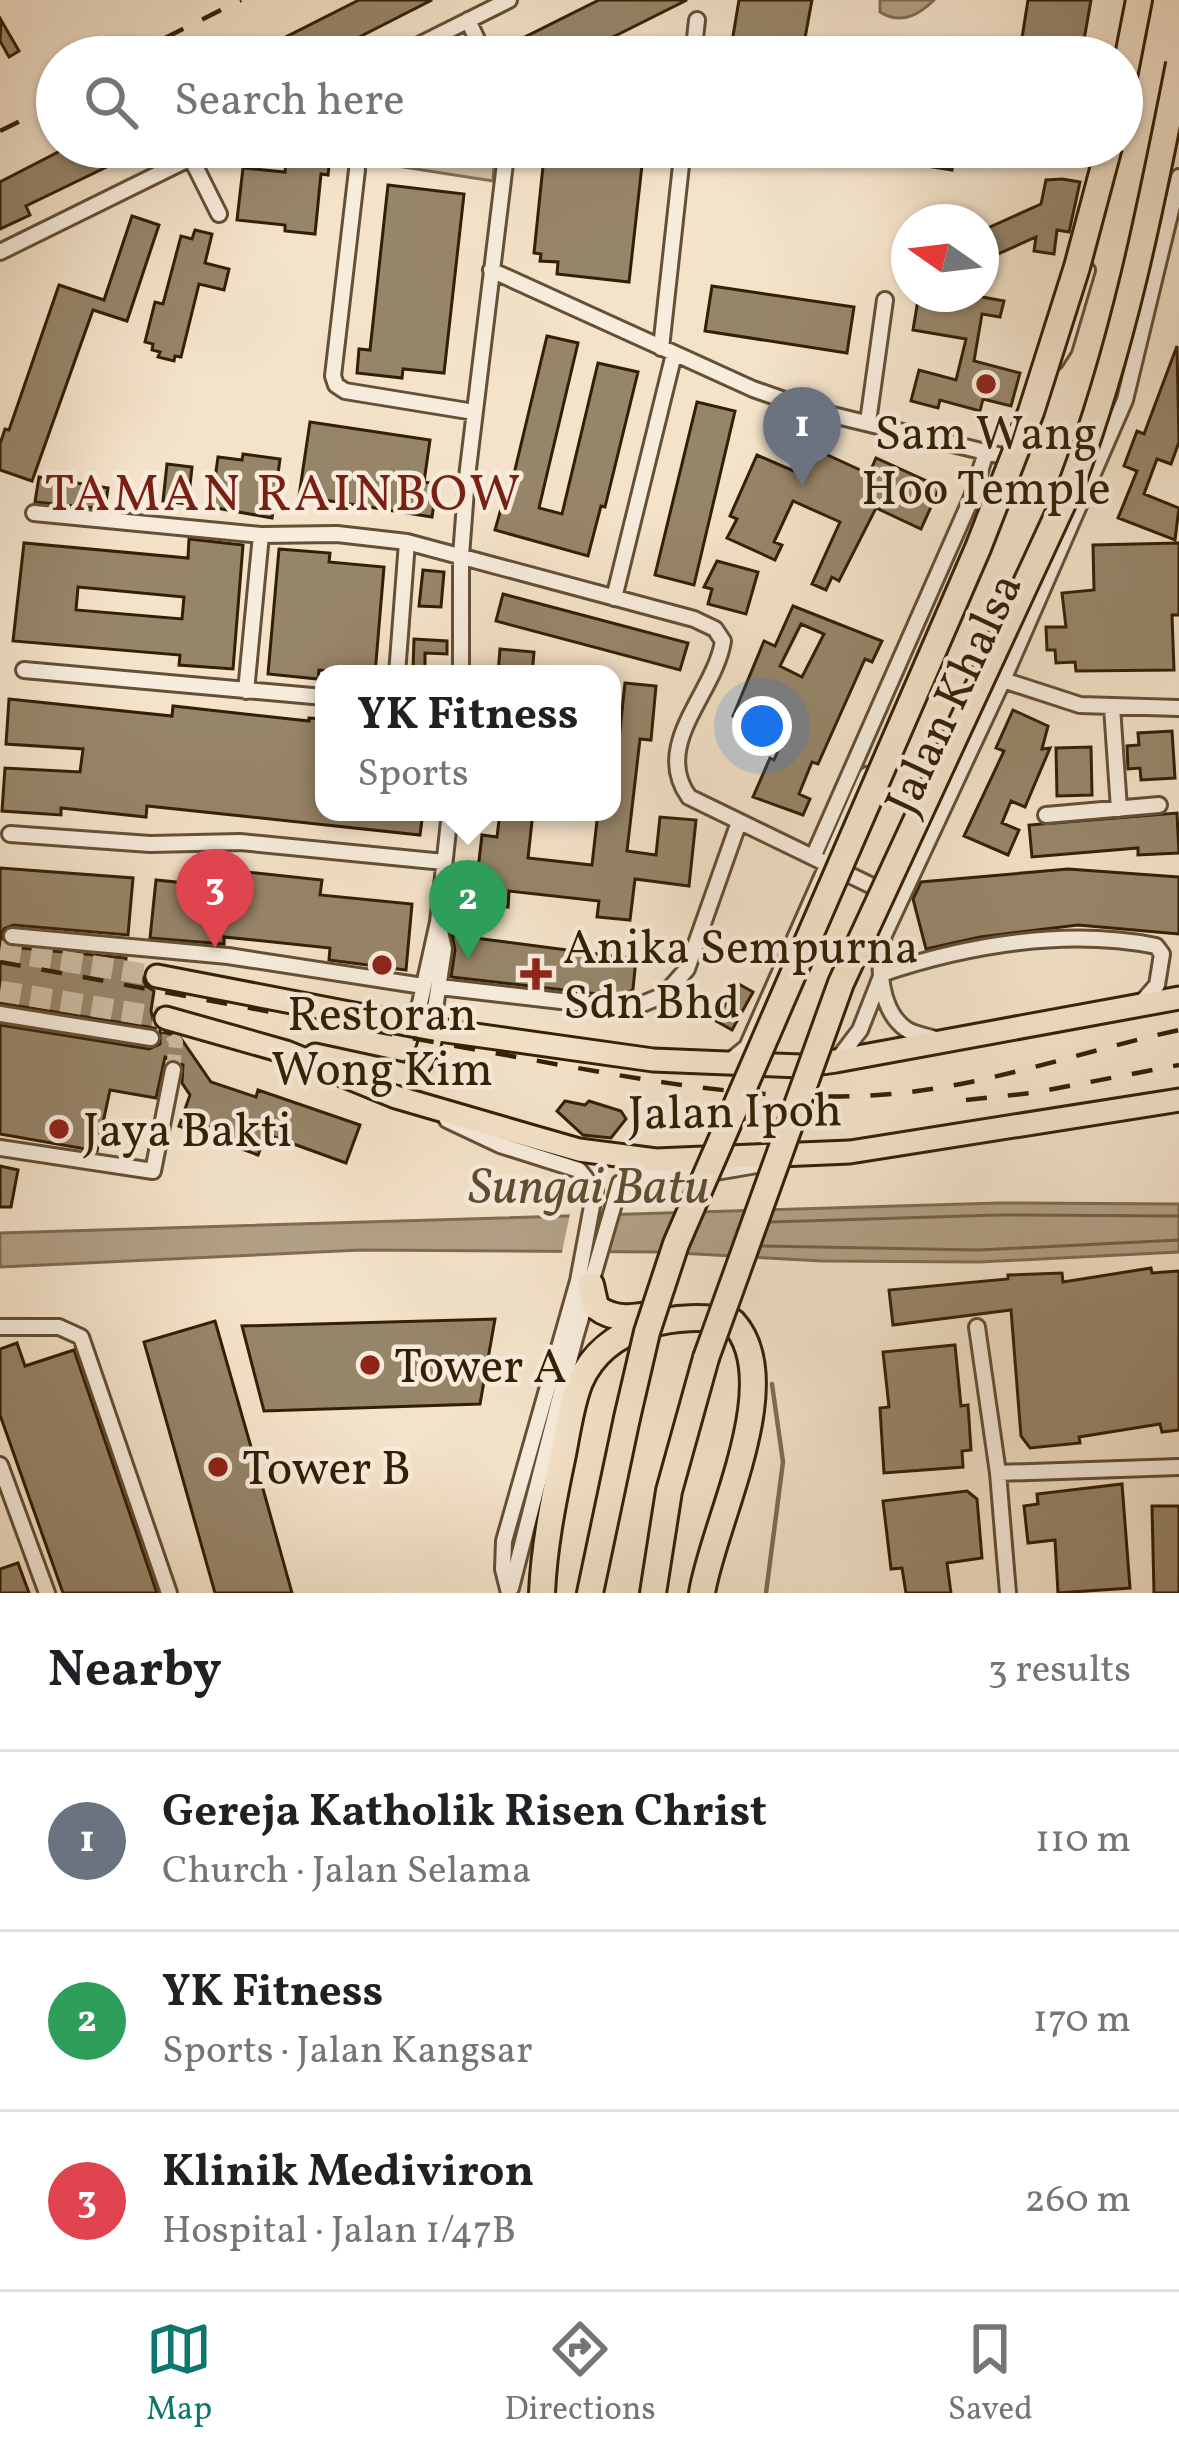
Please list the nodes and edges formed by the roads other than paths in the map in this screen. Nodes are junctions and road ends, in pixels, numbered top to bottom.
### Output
1 (509, 0) edge
2 (1129, 0) edge
3 (1139, 0) edge
4 (468, 20) junction
5 (697, 20) dead end
6 (436, 36) edge
7 (475, 36) edge
8 (695, 36) edge
9 (1125, 36) edge
10 (1132, 36) edge
11 (1179, 64) edge
12 (171, 168) edge
13 (196, 168) edge
14 (504, 168) edge
15 (681, 168) edge
16 (1103, 168) edge
17 (1105, 168) edge
18 (357, 170) dead end
19 (1179, 177) edge
20 (218, 214) dead end
21 (0, 252) edge
22 (491, 270) junction
23 (885, 300) dead end
24 (668, 351) junction
25 (475, 412) junction
26 (868, 422) junction
27 (994, 454) junction
28 (34, 513) dead end
29 (261, 535) junction
30 (407, 542) junction
31 (461, 556) junction
32 (614, 598) junction
33 (398, 665) edge
34 (461, 665) edge
35 (24, 670) dead end
36 (1003, 680) junction
37 (246, 691) junction
38 (315, 697) edge
39 (1112, 707) junction
40 (1179, 708) edge
41 (1159, 806) dead end
42 (1119, 808) junction
43 (1046, 814) dead end
44 (449, 821) edge
45 (739, 822) junction
46 (10, 834) dead end
47 (820, 858) junction
48 (444, 862) junction
49 (899, 899) junction
50 (12, 936) dead end
51 (881, 974) junction
52 (157, 976) tunnel mouth
53 (431, 987) junction
54 (1179, 998) edge
55 (1139, 1006) junction
56 (0, 1014) edge
57 (166, 1018) tunnel mouth
58 (423, 1028) junction
59 (151, 1038) dead end
60 (944, 1042) junction
61 (286, 1052) junction
62 (836, 1061) junction
63 (723, 1064) junction
64 (173, 1070) tunnel mouth
65 (1179, 1100) edge
66 (416, 1102) junction
67 (0, 1148) edge
68 (802, 1157) junction
69 (585, 1283) junction
70 (733, 1322) junction
71 (0, 1327) edge
72 (977, 1327) dead end
73 (623, 1336) junction
74 (0, 1465) edge
75 (1179, 1466) edge
76 (998, 1473) junction
77 (46, 1593) edge
78 (169, 1593) edge
79 (509, 1593) edge
80 (542, 1593) edge
81 (559, 1593) edge
82 (590, 1593) edge
83 (653, 1593) edge
84 (702, 1593) edge
85 (1008, 1593) edge

1 - 4 street
2 - 9 street
3 - 10 highway
4 - 6 street
4 - 7 street
5 - 8 street
11 - 83 highway, bridge
12 - 21 street
13 - 20 street
14 - 22 street
15 - 24 street
16 - 82 highway, bridge
17 - 27 street
18 - 25 street
19 - 36 street, Jalan Khalsa
22 - 24 street
22 - 25 street
23 - 26 street
24 - 26 street
24 - 32 street
25 - 31 street
26 - 27 street
27 - 47 street
28 - 29 street
29 - 30 street
29 - 37 street
30 - 31 street
30 - 33 street
31 - 32 street
31 - 34 street
32 - 45 street
35 - 37 street
36 - 39 street
36 - 49 street, Jalan Khalsa
37 - 38 street
39 - 40 street
39 - 42 street
41 - 42 street
42 - 43 street
44 - 48 street
45 - 47 street
45 - 53 street
46 - 48 street
47 - 49 street
47 - 63 street
48 - 53 street
49 - 51 street, Jalan Khalsa
50 - 53 street
51 - 55 street
51 - 60 street
51 - 62 street, Jalan Khalsa
52 - 58 main road, Jalan Ipoh
53 - 58 street
54 - 55 main road, Jalan Ipoh
55 - 60 main road, Jalan Ipoh
56 - 59 street
57 - 61 main road, Jalan Ipoh
58 - 61 main road
58 - 63 main road, Jalan Ipoh
60 - 62 main road, Jalan Ipoh
61 - 66 main road, Jalan Ipoh
62 - 63 main road, Jalan Ipoh
64 - 67 street
65 - 68 main road, Jalan Ipoh
66 - 68 main road, Jalan Ipoh
66 - 69 street
68 - 69 street
69 - 70 highway
69 - 79 street
69 - 79 street
70 - 73 highway
70 - 84 highway
71 - 78 street
72 - 76 street
73 - 80 highway
73 - 81 highway
74 - 77 street
75 - 76 street
76 - 85 street

